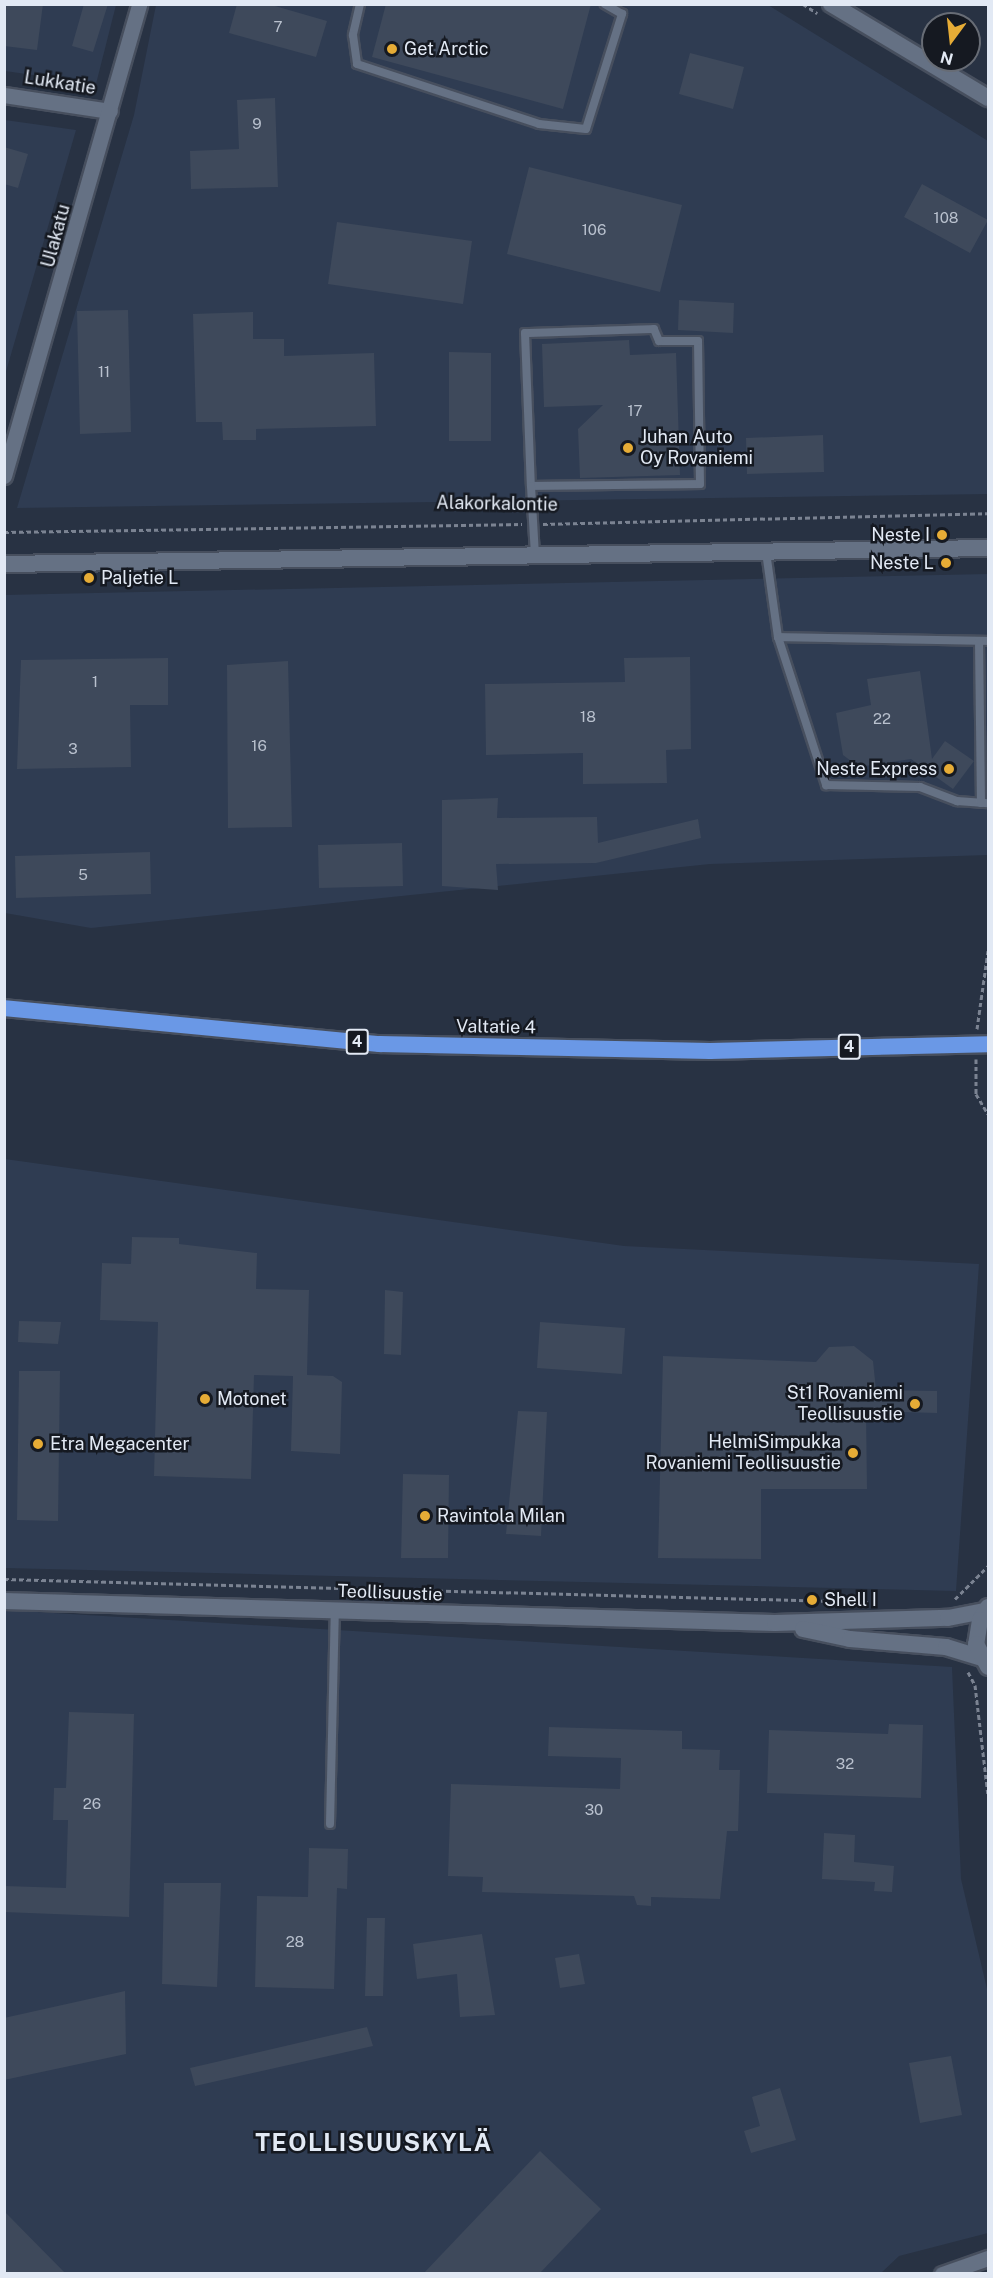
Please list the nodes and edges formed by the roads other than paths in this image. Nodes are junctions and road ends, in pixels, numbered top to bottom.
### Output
1 (139, 4) edge
2 (360, 4) edge
3 (605, 4) edge
4 (831, 4) edge
5 (4, 94) edge
6 (988, 98) edge
7 (110, 111) junction
8 (4, 476) edge
9 (531, 486) junction
10 (988, 548) edge
11 (766, 552) junction
12 (535, 556) junction
13 (4, 564) edge
14 (778, 637) junction
15 (979, 641) junction
16 (988, 641) edge
17 (985, 803) edge
18 (4, 1008) edge
19 (988, 1044) edge
20 (4, 1601) edge
21 (987, 1609) edge
22 (335, 1611) junction
23 (775, 1623) junction
24 (985, 1662) edge
25 (330, 1824) dead end
26 (988, 2258) edge
27 (942, 2274) edge

1 - 7 street, Ulakatu
2 - 3 lane
4 - 6 street
5 - 7 street, Lukkatie
7 - 8 street, Ulakatu
9 - 9 lane
9 - 12 lane
10 - 11 street
11 - 12 street
11 - 14 lane
12 - 13 street
14 - 15 lane
14 - 17 lane
15 - 16 lane
15 - 17 lane
18 - 19 highway, Valtatie 4 / 4
20 - 22 street, Teollisuustie
21 - 23 street, Teollisuustie
21 - 24 street
22 - 23 street, Teollisuustie
22 - 25 lane
23 - 24 street, Teollisuustie
26 - 27 street

